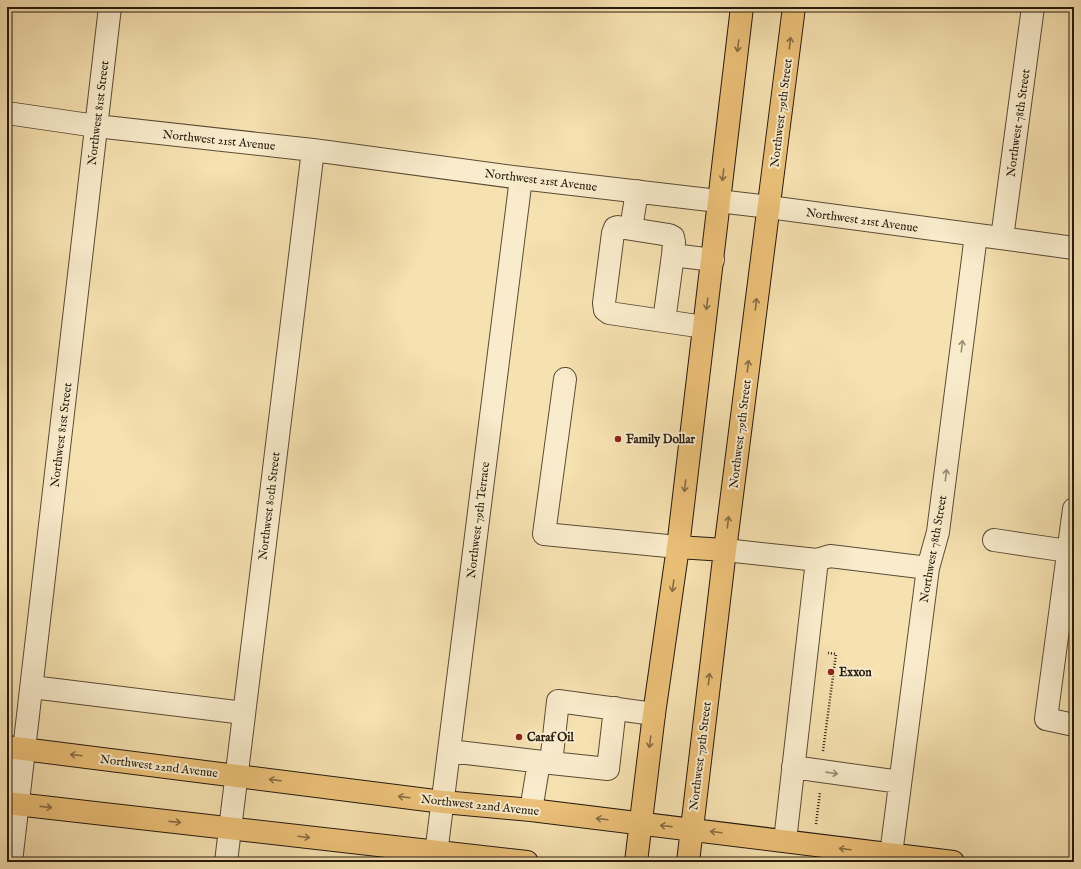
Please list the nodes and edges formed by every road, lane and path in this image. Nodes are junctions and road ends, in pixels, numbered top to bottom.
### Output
1 (110, 7) edge
2 (742, 7) edge
3 (794, 7) edge
4 (1033, 7) edge
5 (7, 113) edge
6 (96, 126) junction
7 (313, 150) junction
8 (521, 178) junction
9 (637, 192) junction
10 (720, 201) junction
11 (769, 207) junction
12 (631, 229) junction
13 (976, 235) junction
14 (1002, 238) junction
15 (1074, 248) edge
16 (673, 255) junction
17 (713, 260) junction
18 (664, 321) junction
19 (704, 327) junction
20 (565, 379) dead end
21 (1074, 509) edge
22 (994, 540) dead end
23 (678, 547) junction
24 (725, 550) junction
25 (1068, 551) junction
26 (817, 560) junction
27 (928, 568) junction
28 (806, 650) junction
29 (32, 687) junction
30 (615, 708) junction
31 (244, 713) junction
32 (654, 714) junction
33 (1074, 725) edge
34 (16, 748) edge
35 (449, 751) junction
36 (545, 762) junction
37 (794, 768) junction
38 (822, 771) junction
39 (237, 776) junction
40 (900, 782) junction
41 (443, 802) junction
42 (12, 804) edge
43 (531, 810) junction
44 (641, 824) junction
45 (230, 828) junction
46 (692, 829) junction
47 (785, 841) junction
48 (813, 845) junction
49 (436, 857) edge
50 (890, 858) edge
51 (10, 862) edge
52 (226, 862) edge
53 (527, 862) edge
54 (636, 862) edge
55 (688, 862) edge
56 (953, 862) edge

1 - 6 street, Northwest 81st Street
2 -> 10 main road
11 -> 3 main road, Northwest 79th Street
4 - 14 street, Northwest 78th Street
5 - 6 street, Northwest 21st Avenue
6 - 7 street, Northwest 21st Avenue
6 - 29 street, Northwest 81st Street
7 - 8 street, Northwest 21st Avenue
7 - 31 street, Northwest 80th Street
8 - 9 street, Northwest 21st Avenue
8 - 35 street, Northwest 79th Terrace
9 - 10 street, Northwest 21st Avenue
9 - 12 street
10 - 11 street, Northwest 21st Avenue
10 - 17 main road
11 - 13 street, Northwest 21st Avenue
24 -> 11 main road, Northwest 79th Street
12 - 16 street
12 - 18 street
13 - 14 street, Northwest 21st Avenue
27 -> 13 street, Northwest 78th Street
14 - 15 street, Northwest 21st Avenue
16 - 17 street
16 - 18 street
17 -> 19 main road
18 - 19 street
19 -> 23 main road
20 - 23 street
21 - 25 street
22 - 25 street
23 - 24 main road
23 -> 32 main road
24 - 26 street
46 -> 24 main road, Northwest 79th Street
25 - 33 street
26 - 27 street
26 - 28 street
27 - 40 street, Northwest 78th Street
28 - 37 street
28 - 38 path
29 - 31 street
29 - 34 street, Northwest 81st Street
30 - 32 street
30 - 36 street
30 - 36 street
31 - 39 street, Northwest 80th Street
32 -> 44 main road
39 -> 34 main road, Northwest 22nd Avenue
34 - 42 street, Northwest 81st Street
35 - 36 street
35 - 41 street, Northwest 79th Terrace
36 - 43 street
37 - 38 street
37 - 47 street
38 -> 40 street
38 - 48 path
41 -> 39 main road, Northwest 22nd Avenue
39 - 45 street, Northwest 80th Street
40 - 50 street, Northwest 78th Street
41 - 43 main road, Northwest 22nd Avenue
41 - 49 street, Northwest 79th Terrace
42 -> 45 main road
42 - 51 street, Northwest 81st Street
44 -> 43 main road, Northwest 22nd Avenue
46 -> 44 main road, Northwest 22nd Avenue
44 - 54 main road
45 -> 49 main road
45 - 52 street, Northwest 80th Street
47 -> 46 main road, Northwest 22nd Avenue
46 - 55 main road, Northwest 79th Street
47 - 48 main road, Northwest 22nd Avenue
50 -> 48 main road, Northwest 22nd Avenue
49 - 53 main road
50 - 56 main road, Northwest 22nd Avenue

